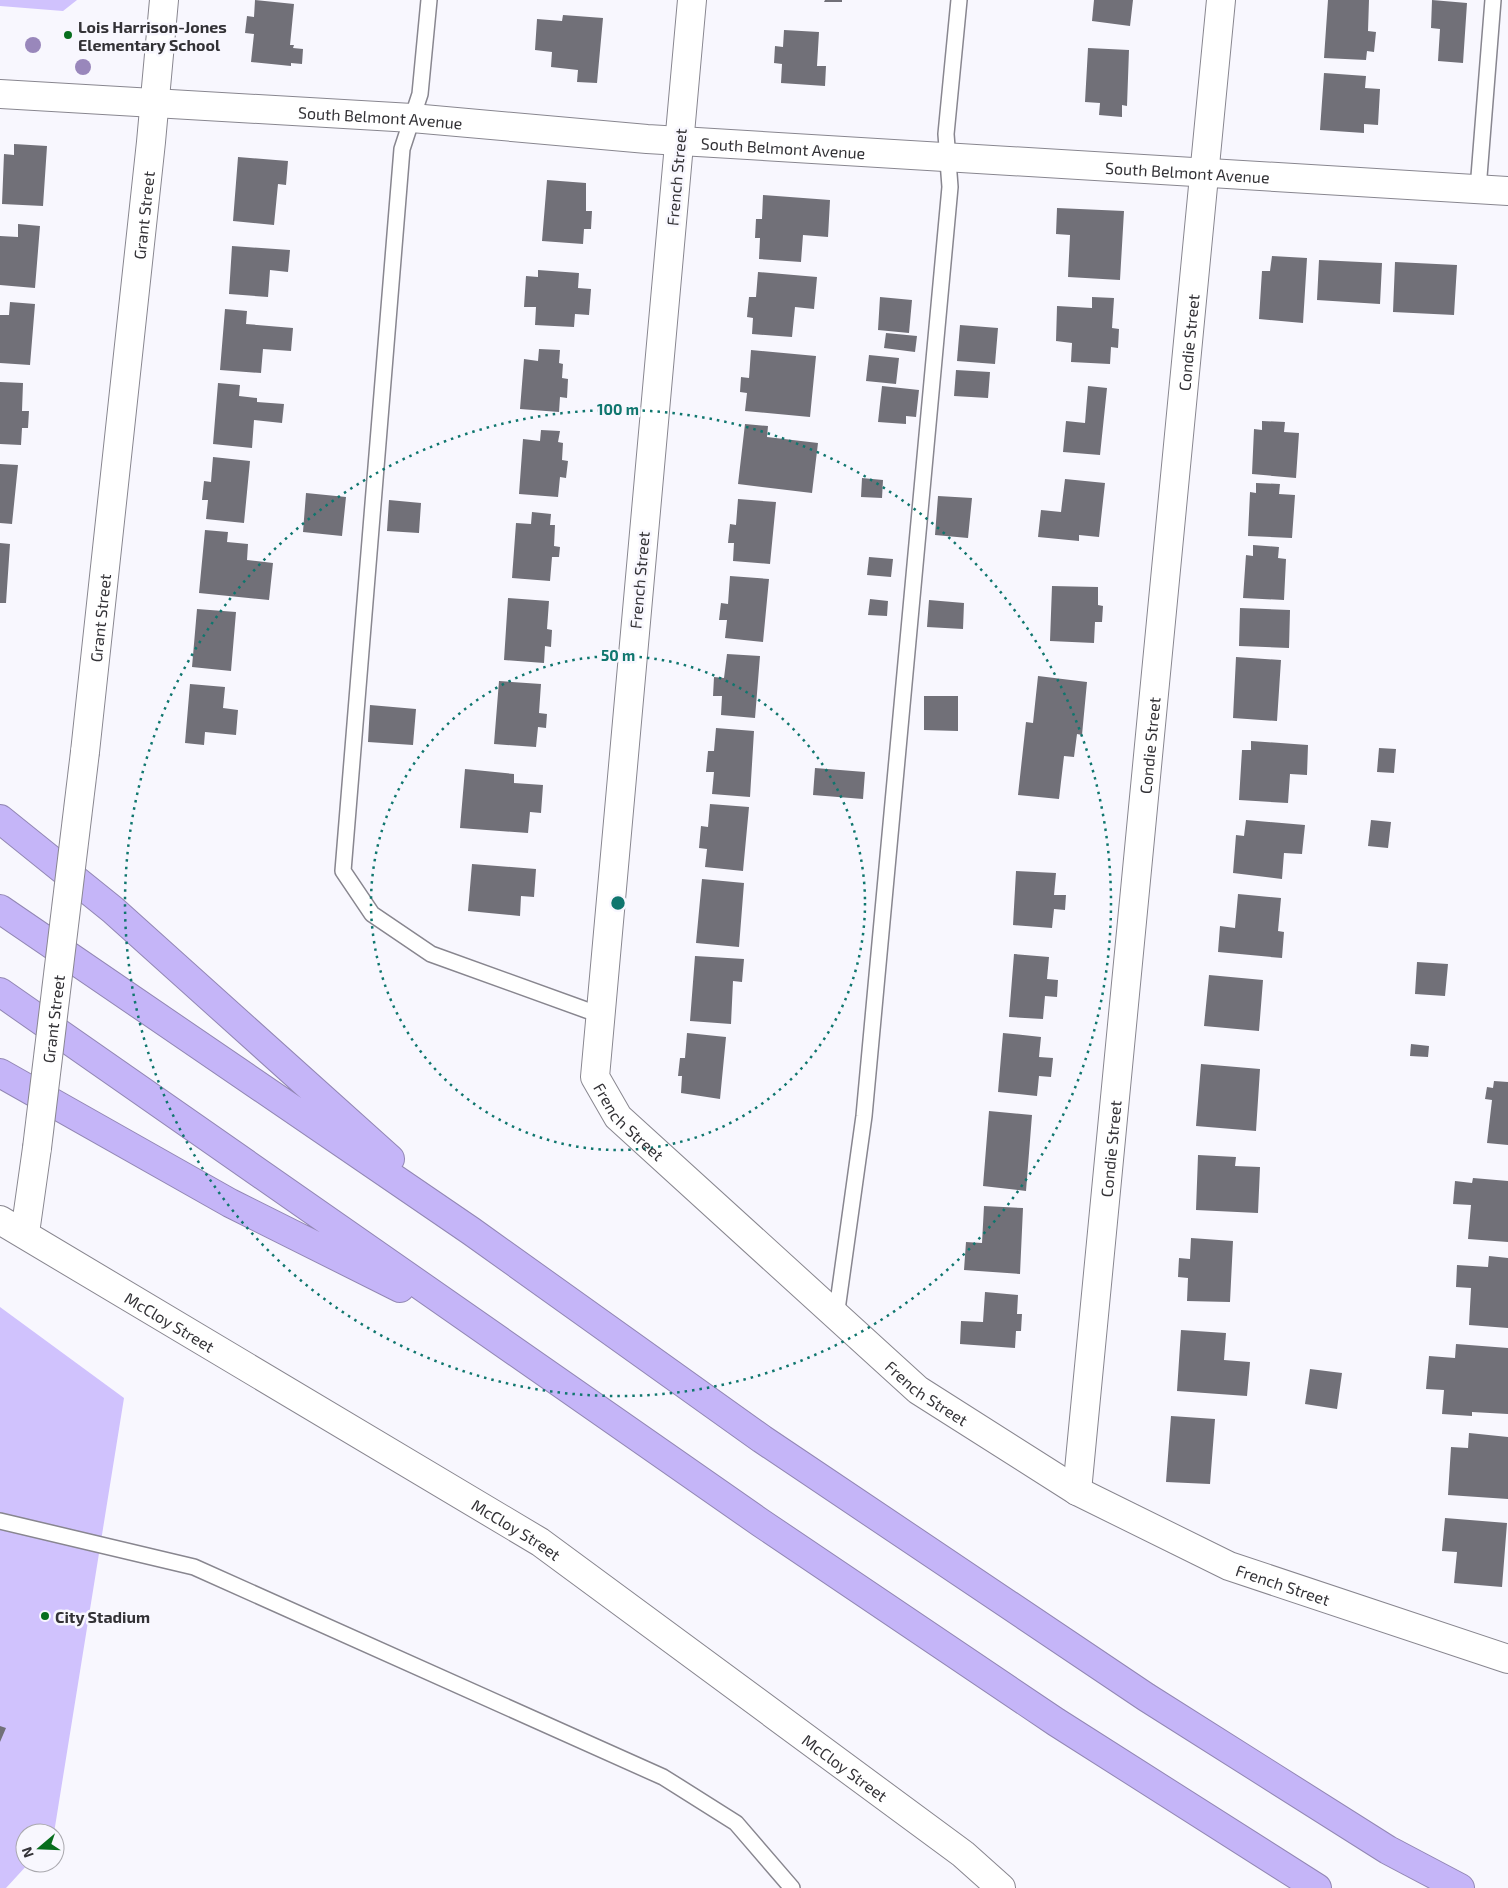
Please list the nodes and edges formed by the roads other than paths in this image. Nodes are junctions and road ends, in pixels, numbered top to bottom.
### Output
1 (164, 0) edge
2 (429, 0) edge
3 (692, 0) edge
4 (959, 0) edge
5 (1221, 0) edge
6 (1493, 0) edge
7 (0, 94) edge
8 (155, 103) junction
9 (412, 118) junction
10 (680, 140) junction
11 (948, 158) junction
12 (1205, 174) junction
13 (1478, 189) junction
14 (1508, 191) edge
15 (0, 819) edge
16 (0, 909) edge
17 (0, 992) edge
18 (600, 1015) junction
19 (0, 1073) edge
20 (0, 1220) edge
21 (471, 1232) junction
22 (26, 1233) junction
23 (836, 1317) junction
24 (484, 1330) junction
25 (1077, 1491) junction
26 (0, 1521) edge
27 (1508, 1659) edge
28 (792, 1888) edge
29 (1001, 1888) edge
30 (1317, 1888) edge
31 (1460, 1888) edge

1 - 8 street, Grant Street
2 - 9 lane
3 - 10 street, French Street
4 - 11 lane
5 - 12 street, Condie Street
6 - 13 lane
7 - 8 street, South Belmont Avenue
8 - 9 street, South Belmont Avenue
8 - 22 street, Grant Street, bridge
9 - 10 street, South Belmont Avenue
9 - 18 lane
10 - 11 street, South Belmont Avenue
10 - 18 street, French Street
11 - 12 street, South Belmont Avenue
11 - 23 lane
12 - 13 street, South Belmont Avenue
12 - 25 street, Condie Street
13 - 14 street, South Belmont Avenue
15 - 21 highway
16 - 21 highway
17 - 24 highway
18 - 23 street, French Street
19 - 24 highway
20 - 22 street, McCloy Street
21 - 31 highway
22 - 29 street, McCloy Street
23 - 25 street, French Street
24 - 30 highway
25 - 27 street, French Street
26 - 28 lane

